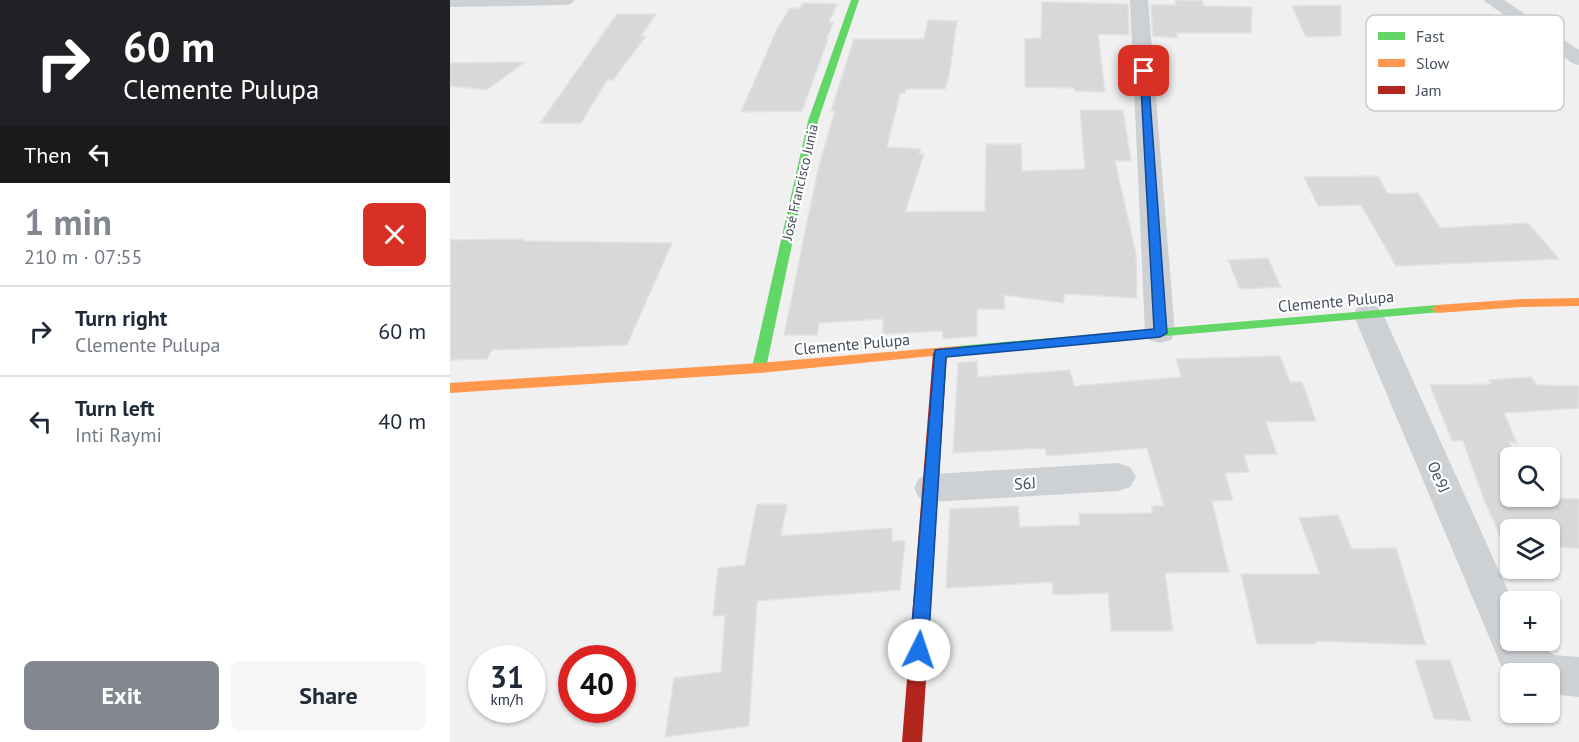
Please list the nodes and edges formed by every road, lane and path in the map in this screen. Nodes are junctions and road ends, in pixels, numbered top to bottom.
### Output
1 (566, 0) edge
2 (855, 0) edge
3 (1139, 0) edge
4 (1492, 0) edge
5 (450, 1) edge
6 (1514, 15) edge
7 (1564, 49) edge
8 (1579, 59) edge
9 (1579, 302) edge
10 (1368, 314) junction
11 (1160, 333) junction
12 (940, 353) junction
13 (759, 369) junction
14 (450, 388) edge
15 (1118, 477) dead end
16 (932, 488) junction
17 (1527, 657) edge
18 (1579, 677) edge
19 (912, 742) edge

1 - 5 street
2 - 13 street, José Francisco Junia
3 - 11 street
4 - 6 street
7 - 8 street
9 - 10 street, Clemente Pulupa
10 - 11 street, Clemente Pulupa
10 - 17 street, Oe9J
11 - 12 street, Clemente Pulupa
12 - 13 street, Clemente Pulupa
12 - 16 street
13 - 14 street, Clemente Pulupa
15 - 16 street, S6J
16 - 19 street
17 - 18 street

